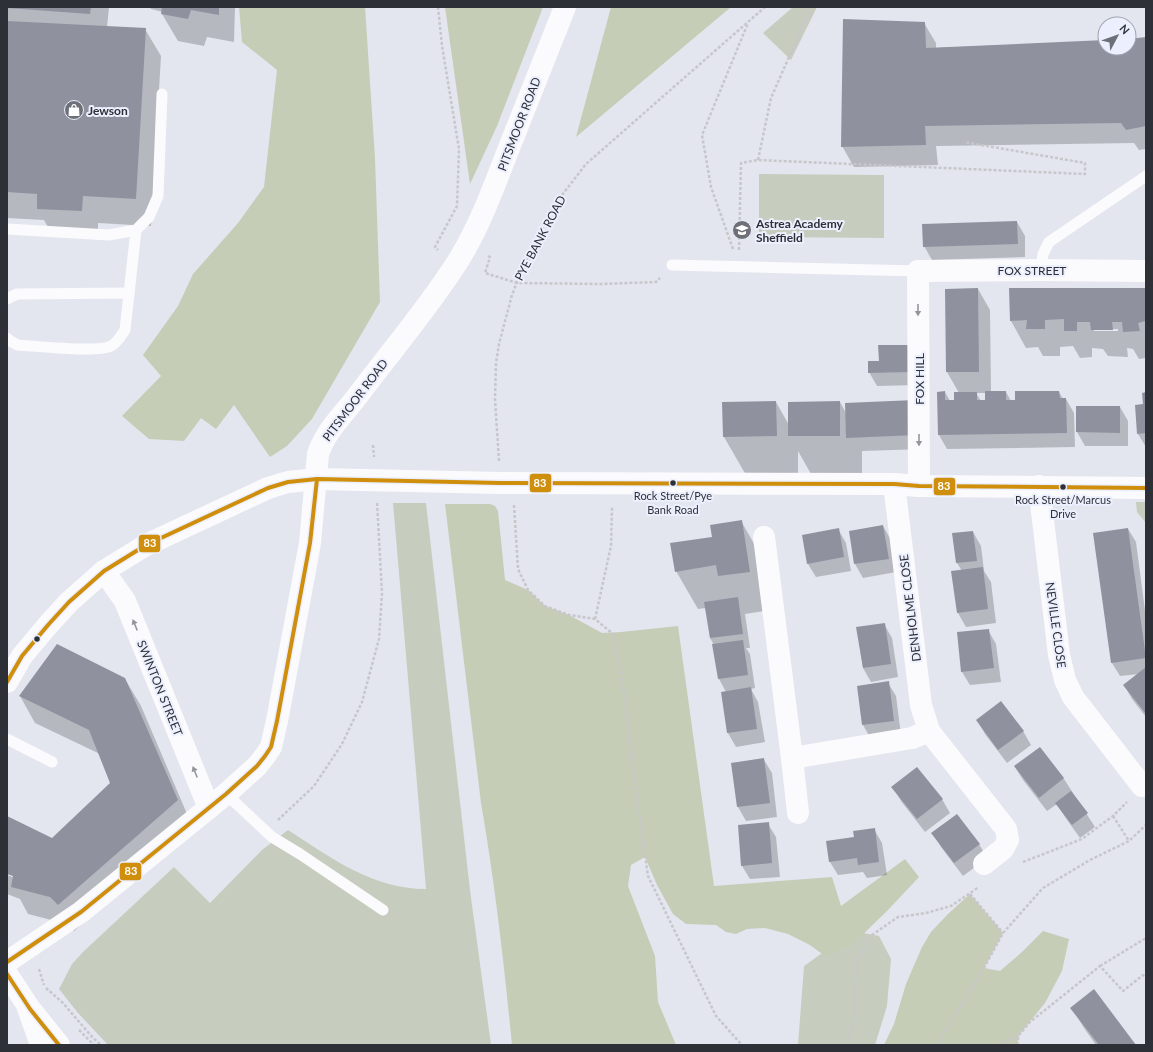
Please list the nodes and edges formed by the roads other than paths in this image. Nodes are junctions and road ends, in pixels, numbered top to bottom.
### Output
1 (565, 7) edge
2 (162, 94) dead end
3 (1146, 176) edge
4 (7, 229) edge
5 (136, 230) junction
6 (672, 265) road end
7 (1041, 270) junction
8 (1146, 271) edge
9 (918, 272) junction
10 (129, 293) junction
11 (7, 299) edge
12 (7, 338) edge
13 (317, 479) junction
14 (894, 484) junction
15 (919, 486) junction
16 (1039, 486) junction
17 (1146, 488) edge
18 (764, 537) dead end
19 (104, 571) junction
20 (7, 682) edge
21 (929, 731) junction
22 (7, 739) edge
23 (792, 758) junction
24 (52, 762) dead end
25 (1142, 786) road end
26 (226, 794) junction
27 (209, 808) junction
28 (798, 813) dead end
29 (984, 864) dead end
30 (383, 910) dead end
31 (7, 962) edge
32 (7, 974) edge
33 (25, 1001) junction
34 (41, 1045) edge
35 (59, 1045) edge

1 - 13 street, PITSMOOR ROAD
2 - 5 lane
3 - 7 lane
4 - 5 lane
5 - 10 lane
6 - 9 lane
7 - 8 street, FOX STREET
7 - 9 street, FOX STREET
9 -> 15 street, FOX HILL
10 - 11 lane
10 - 12 lane
13 - 14 street
13 - 19 street
13 - 26 street, PITSMOOR ROAD
14 - 15 street
14 - 21 street, DENHOLME CLOSE
15 - 16 street
16 - 17 street
16 - 25 street, NEVILLE CLOSE
18 - 23 street
19 - 20 street
27 -> 19 street, SWINTON STREET
21 - 23 street
21 - 29 street, DENHOLME CLOSE
22 - 24 lane
23 - 28 street
26 - 27 street, PITSMOOR ROAD
26 - 30 lane
27 - 31 street, PITSMOOR ROAD
32 - 33 street
33 - 34 street
33 - 35 street

